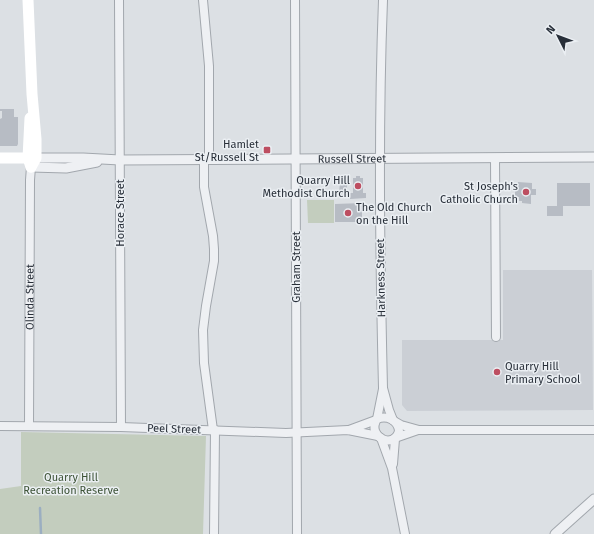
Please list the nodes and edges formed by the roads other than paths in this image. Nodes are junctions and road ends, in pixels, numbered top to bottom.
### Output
1 (28, 0) edge
2 (35, 0) edge
3 (120, 0) edge
4 (203, 0) edge
5 (295, 0) edge
6 (383, 0) edge
7 (32, 63) junction
8 (0, 158) edge
9 (379, 158) junction
10 (495, 158) junction
11 (594, 158) edge
12 (296, 159) junction
13 (120, 160) junction
14 (207, 160) junction
15 (32, 161) junction
16 (0, 164) edge
17 (496, 337) dead end
18 (383, 388) junction
19 (377, 420) junction
20 (394, 421) junction
21 (0, 426) edge
22 (29, 426) junction
23 (121, 427) junction
24 (214, 430) junction
25 (348, 430) junction
26 (419, 430) junction
27 (594, 430) edge
28 (296, 433) junction
29 (380, 437) junction
30 (395, 438) junction
31 (392, 468) junction
32 (594, 499) edge
33 (214, 534) edge
34 (297, 534) edge
35 (405, 534) edge
36 (555, 534) edge

1 - 7 main road, Olinda Street
2 - 7 main road, Olinda Street
3 - 13 street, Horace Street
4 - 14 street
5 - 12 street, Graham Street
6 - 9 street, Harkness Street
7 - 15 main road, Olinda Street
8 - 15 main road, Russell Street
9 - 10 street, Russell Street
9 - 12 street, Russell Street
9 - 18 street, Harkness Street
10 - 11 street, Russell Street
10 - 17 street
12 - 14 street, Russell Street
12 - 28 street, Graham Street
13 - 14 street, Russell Street
13 - 15 street, Russell Street
13 - 23 street, Horace Street
14 - 24 street
15 - 16 main road, Russell Street
15 - 22 street, Olinda Street
18 - 19 street, Harkness Street
18 - 20 street, Harkness Street
19 - 20 street
19 - 25 street, Peel Street
19 - 29 street
20 - 26 street
20 - 30 street
21 - 22 street, Peel Street
22 - 23 street, Peel Street
23 - 24 street, Peel Street
24 - 28 street, Peel Street
24 - 33 street
25 - 28 street, Peel Street
25 - 29 street, Peel Street
26 - 27 street
26 - 30 street
28 - 34 street, Graham Street
29 - 30 street
29 - 31 street
30 - 31 street
31 - 35 street
32 - 36 street

